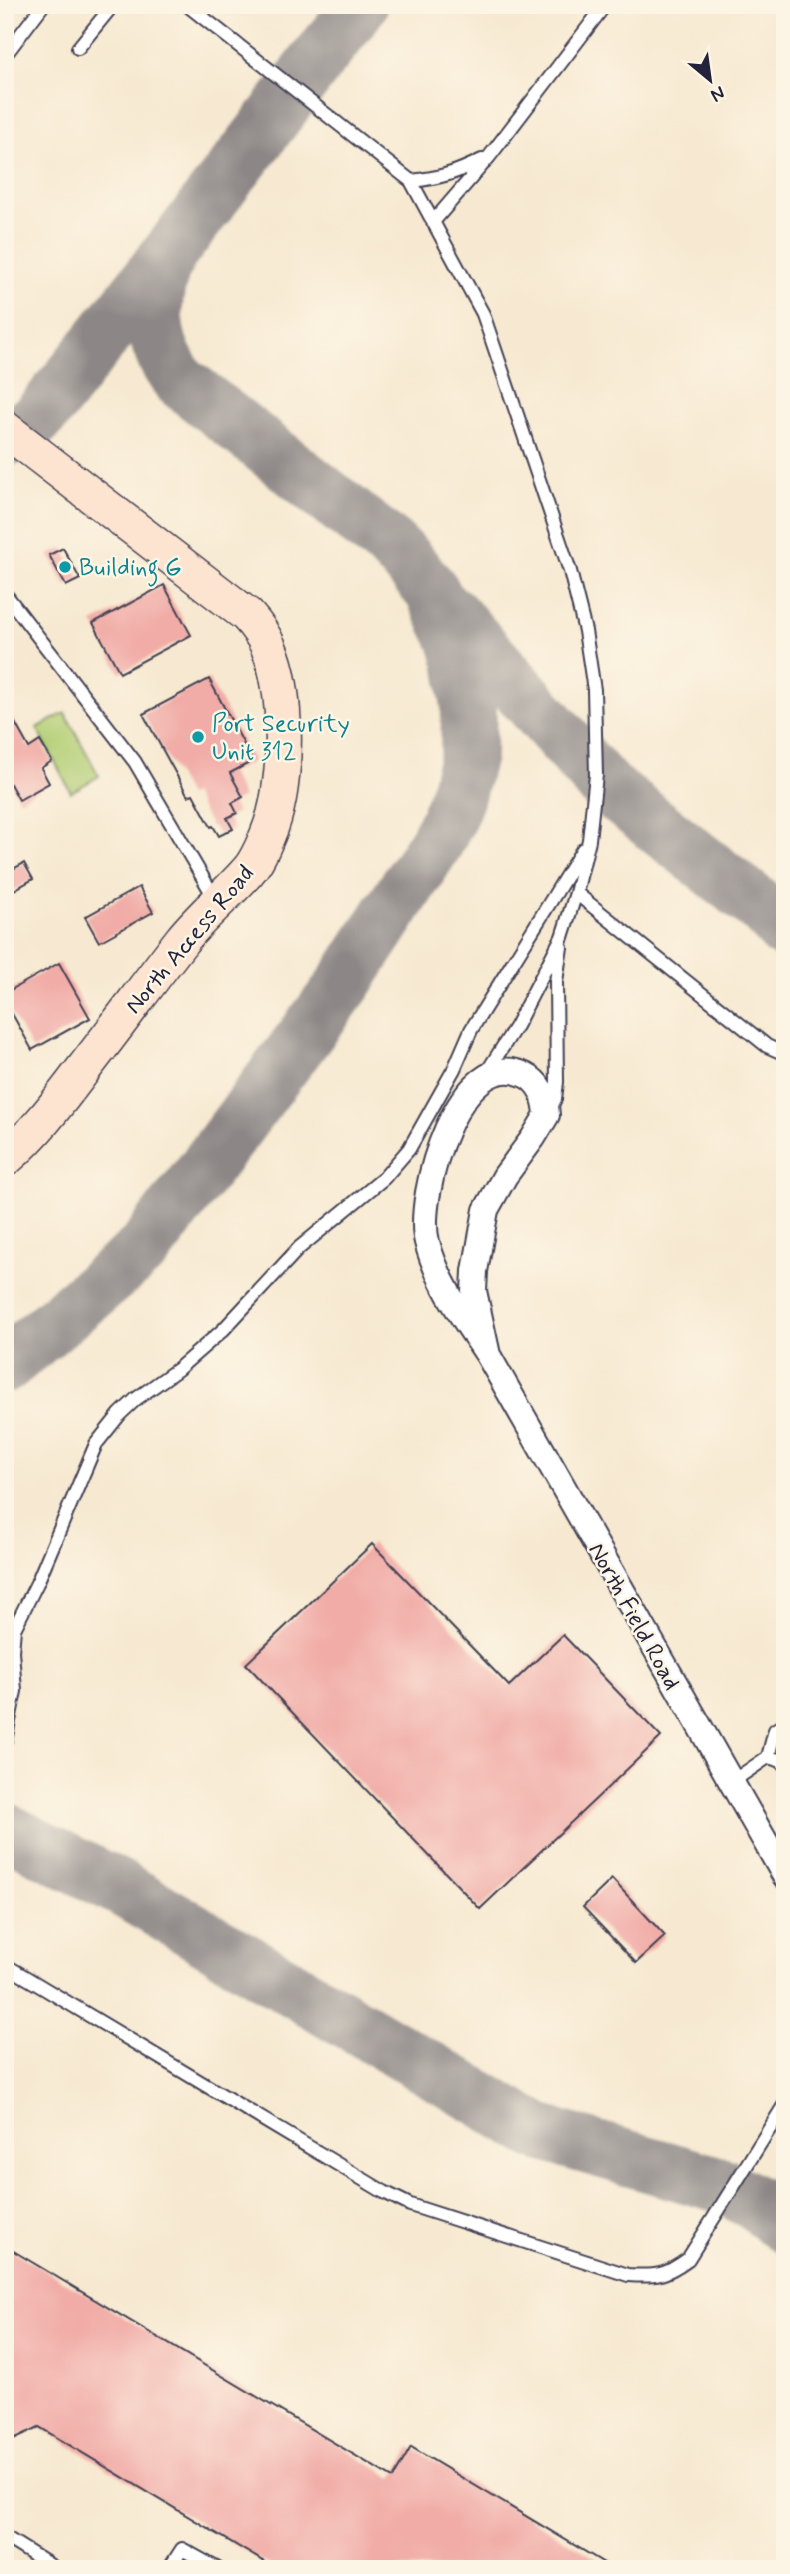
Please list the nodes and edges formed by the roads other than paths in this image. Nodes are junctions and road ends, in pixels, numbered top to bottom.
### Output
1 (43, 5) edge
2 (113, 5) edge
3 (187, 5) edge
4 (605, 5) edge
5 (78, 48) dead end
6 (5, 55) edge
7 (489, 156) junction
8 (411, 181) junction
9 (433, 222) junction
10 (5, 429) edge
11 (5, 594) edge
12 (589, 840) junction
13 (576, 893) junction
14 (216, 902) junction
15 (562, 937) junction
16 (785, 1054) edge
17 (485, 1075) junction
18 (547, 1115) junction
19 (5, 1160) edge
20 (488, 1355) junction
21 (785, 1724) edge
22 (5, 1741) edge
23 (768, 1757) junction
24 (785, 1766) edge
25 (729, 1783) junction
26 (785, 1876) edge
27 (5, 1965) edge
28 (785, 2104) edge
29 (5, 2537) edge
30 (56, 2569) edge
31 (169, 2569) edge
32 (218, 2569) edge

1 - 6 lane
2 - 5 lane
3 - 8 lane
4 - 7 lane
7 - 8 lane
7 - 9 lane
8 - 9 lane
9 - 12 lane
10 - 14 street, North Access Road
11 - 14 lane
12 - 13 lane
12 - 22 lane
13 - 15 lane
13 - 16 lane
14 - 19 street, North Access Road
15 - 17 lane
15 - 18 lane
17 - 18 street
17 - 20 street, North Field Road
18 - 20 street, North Field Road
20 - 25 street, North Field Road
21 - 23 lane
23 - 24 lane
23 - 25 lane
25 - 26 street, North Field Road
27 - 28 lane
29 - 30 lane
31 - 32 lane

